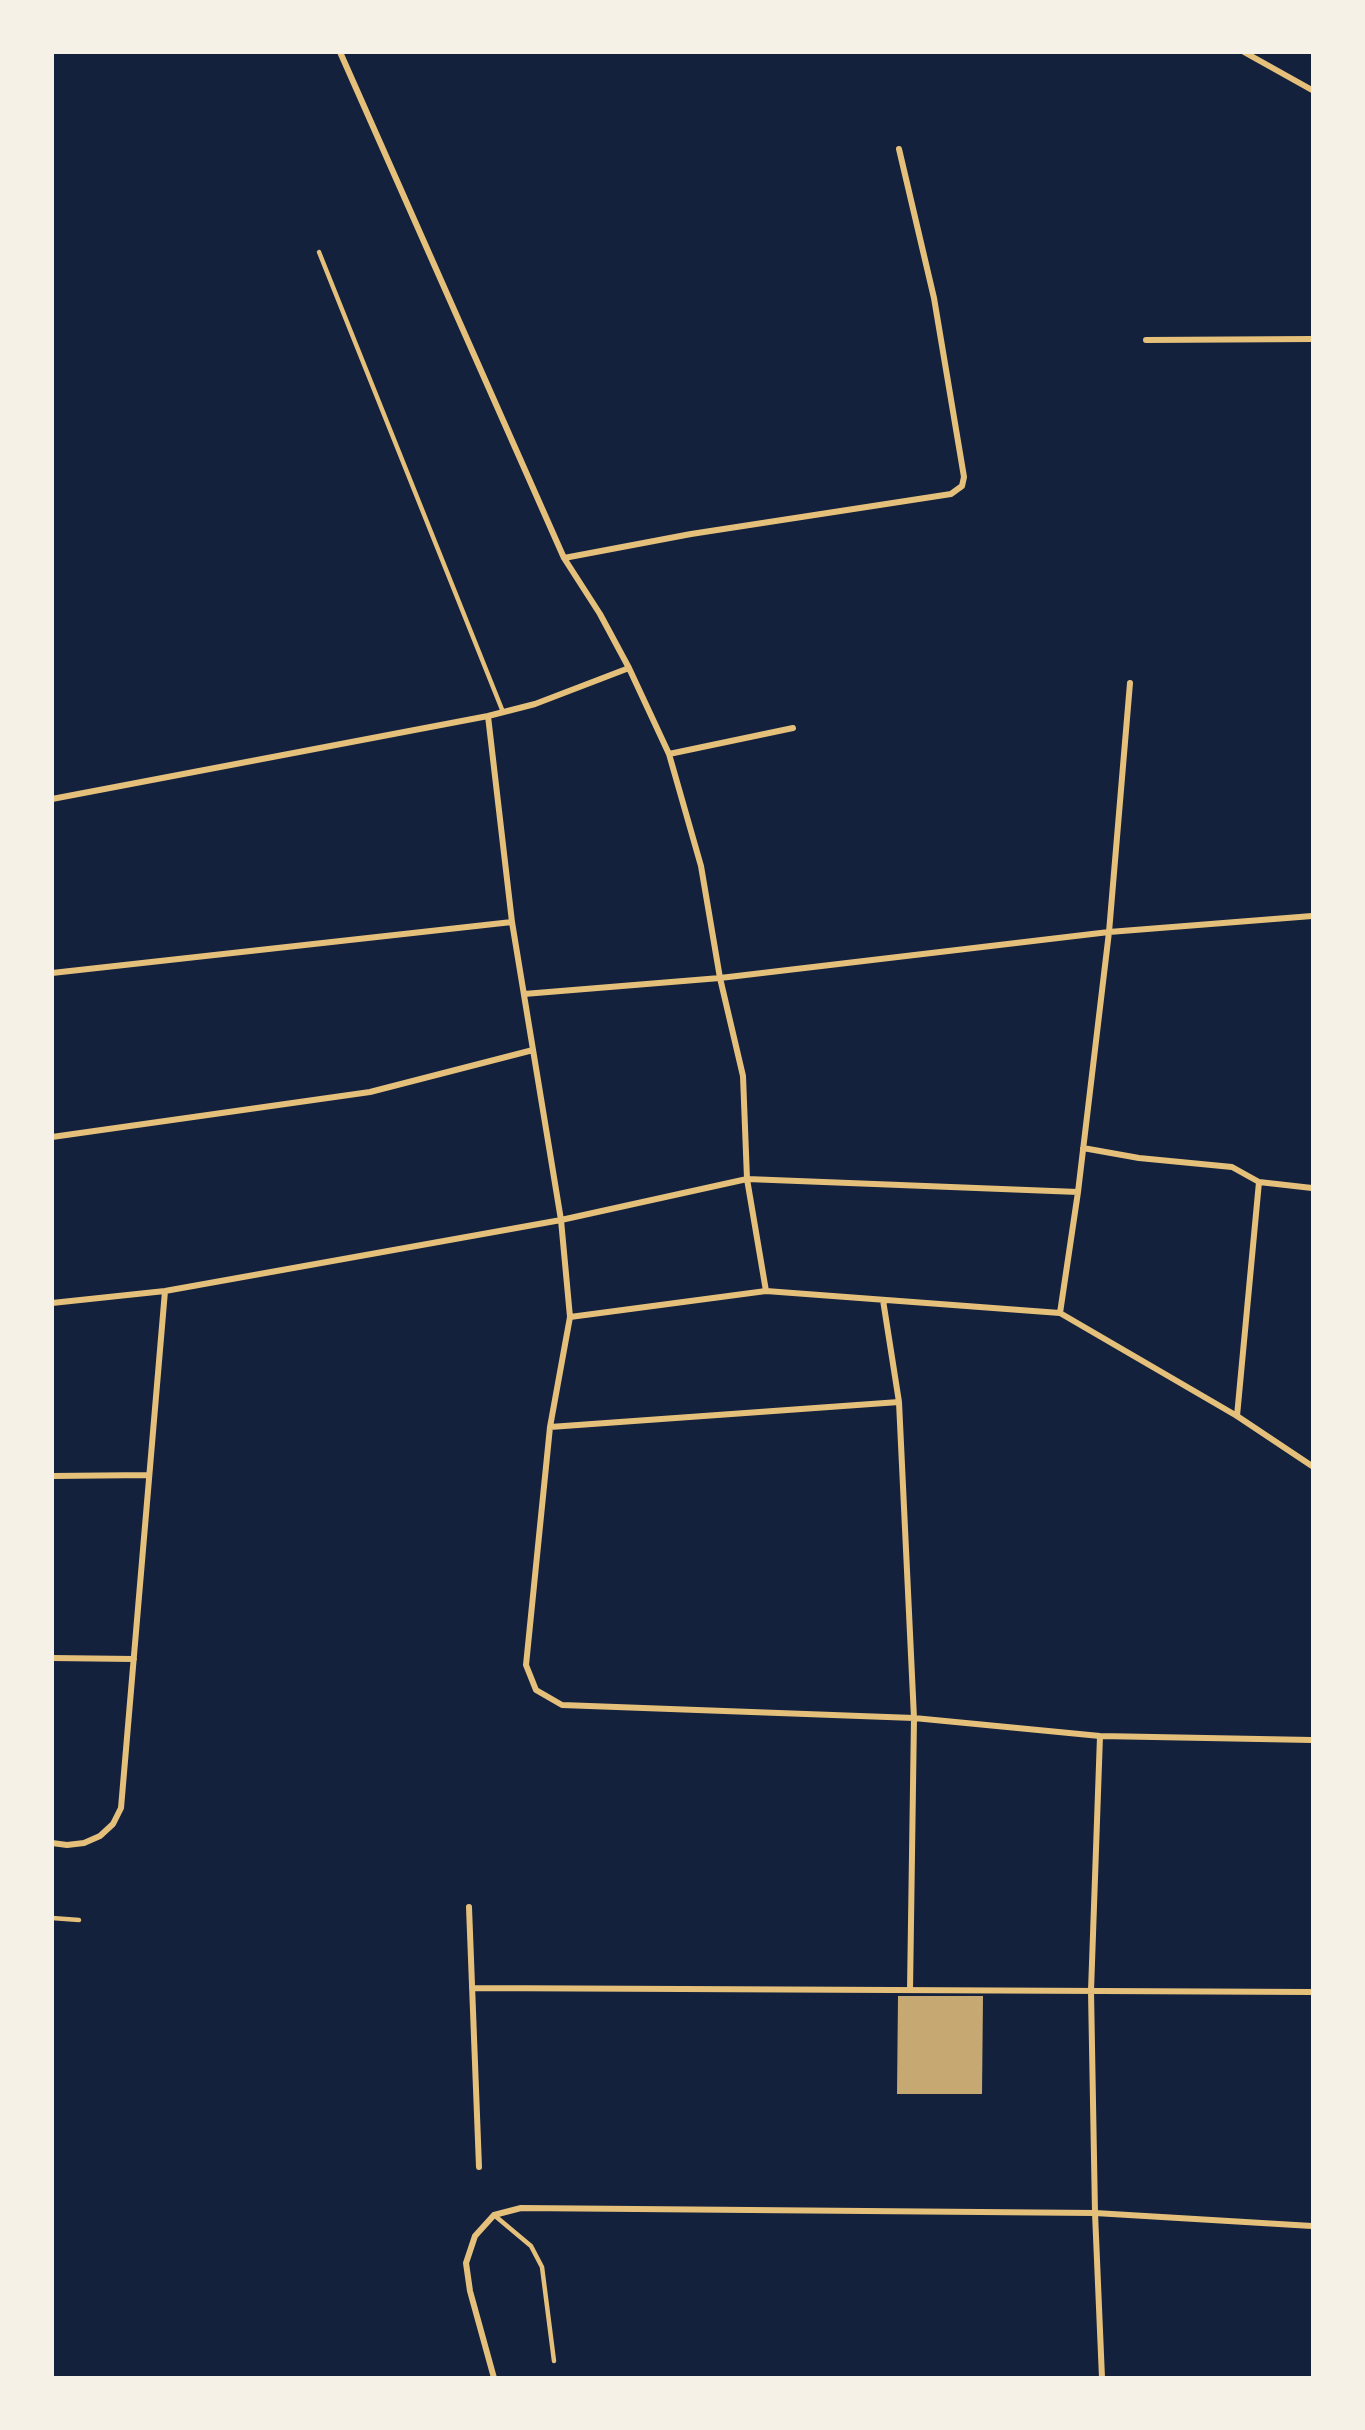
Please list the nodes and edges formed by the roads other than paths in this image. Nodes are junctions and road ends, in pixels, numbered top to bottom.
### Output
1 (340, 52) edge
2 (1244, 52) edge
3 (1312, 90) edge
4 (899, 149) dead end
5 (319, 252) dead end
6 (1312, 339) edge
7 (1146, 340) dead end
8 (564, 558) junction
9 (629, 668) junction
10 (1130, 683) dead end
11 (503, 712) junction
12 (488, 716) junction
13 (793, 728) dead end
14 (669, 754) junction
15 (52, 799) edge
16 (1312, 916) edge
17 (512, 922) junction
18 (1109, 932) junction
19 (52, 973) edge
20 (720, 978) junction
21 (524, 994) junction
22 (533, 1050) junction
23 (52, 1137) edge
24 (1083, 1148) junction
25 (747, 1179) junction
26 (1258, 1182) junction
27 (1312, 1188) edge
28 (1078, 1192) junction
29 (561, 1220) junction
30 (165, 1291) junction
31 (766, 1291) junction
32 (884, 1300) junction
33 (52, 1303) edge
34 (1060, 1313) junction
35 (570, 1317) junction
36 (899, 1402) junction
37 (1237, 1416) junction
38 (550, 1426) junction
39 (1312, 1466) edge
40 (149, 1475) junction
41 (52, 1476) edge
42 (52, 1658) edge
43 (134, 1659) junction
44 (914, 1718) junction
45 (1100, 1736) junction
46 (1312, 1740) edge
47 (52, 1844) edge
48 (469, 1907) dead end
49 (52, 1918) edge
50 (79, 1920) dead end
51 (472, 1988) junction
52 (910, 1990) junction
53 (1091, 1991) junction
54 (1312, 1992) edge
55 (479, 2167) dead end
56 (1095, 2213) junction
57 (494, 2215) junction
58 (1312, 2226) edge
59 (554, 2361) dead end
60 (494, 2378) edge
61 (1102, 2378) edge

1 - 8 street
2 - 3 street
4 - 8 street
5 - 11 lane
6 - 7 street
8 - 9 street
9 - 11 street
9 - 14 street
10 - 18 street
11 - 12 street
12 - 15 street
12 - 17 street
13 - 14 street
14 - 20 street
16 - 18 street
17 - 19 street
17 - 21 street
18 - 20 street
18 - 24 street
20 - 21 street
20 - 25 street
21 - 22 street
22 - 23 street
22 - 29 street
24 - 26 street
24 - 28 street
25 - 28 street
25 - 29 street
25 - 31 street
26 - 27 street
26 - 37 street
28 - 34 street
29 - 30 street
29 - 35 street
30 - 33 street
30 - 40 street
31 - 32 street
31 - 35 street
32 - 34 street
32 - 36 street
34 - 37 street
35 - 38 street
36 - 38 street
36 - 44 street
37 - 39 street
38 - 44 street
40 - 41 street
40 - 43 street
42 - 43 street
43 - 47 street
44 - 45 street
44 - 52 street
45 - 46 street
45 - 53 street
48 - 51 street
49 - 50 lane
51 - 52 street
51 - 55 street
52 - 53 street
53 - 54 street
53 - 56 street
56 - 57 street
56 - 58 street
56 - 61 street
57 - 59 lane
57 - 60 street

